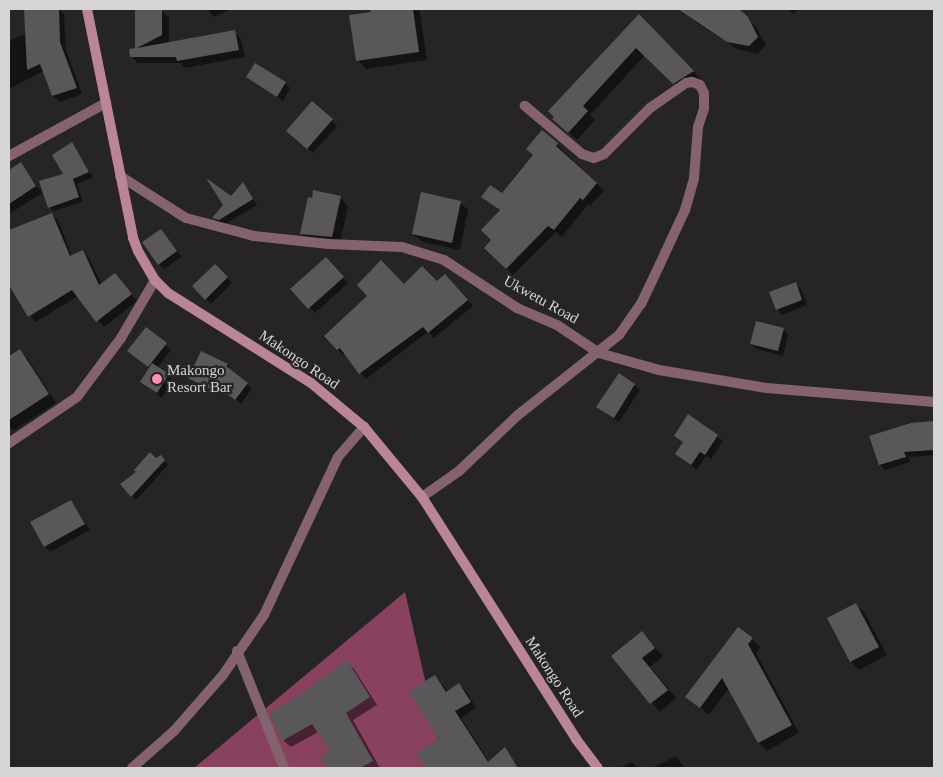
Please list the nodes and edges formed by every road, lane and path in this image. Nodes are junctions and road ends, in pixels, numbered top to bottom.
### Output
1 (86, 9) edge
2 (106, 103) junction
3 (525, 106) dead end
4 (9, 156) edge
5 (120, 176) junction
6 (155, 280) junction
7 (599, 353) junction
8 (934, 402) edge
9 (364, 427) junction
10 (9, 443) edge
11 (422, 497) junction
12 (237, 651) junction
13 (132, 768) edge
14 (284, 768) edge
15 (598, 768) edge

1 - 2 street, Makongo Road
2 - 4 street
2 - 5 street, Makongo Road
3 - 7 street
5 - 6 street, Makongo Road
5 - 7 street, Ukwetu Road
6 - 9 street, Makongo Road
6 - 10 street
7 - 8 street, Ukwetu Road
7 - 11 street
9 - 11 street, Makongo Road
9 - 12 street
11 - 15 street, Makongo Road
12 - 13 street
12 - 14 street

